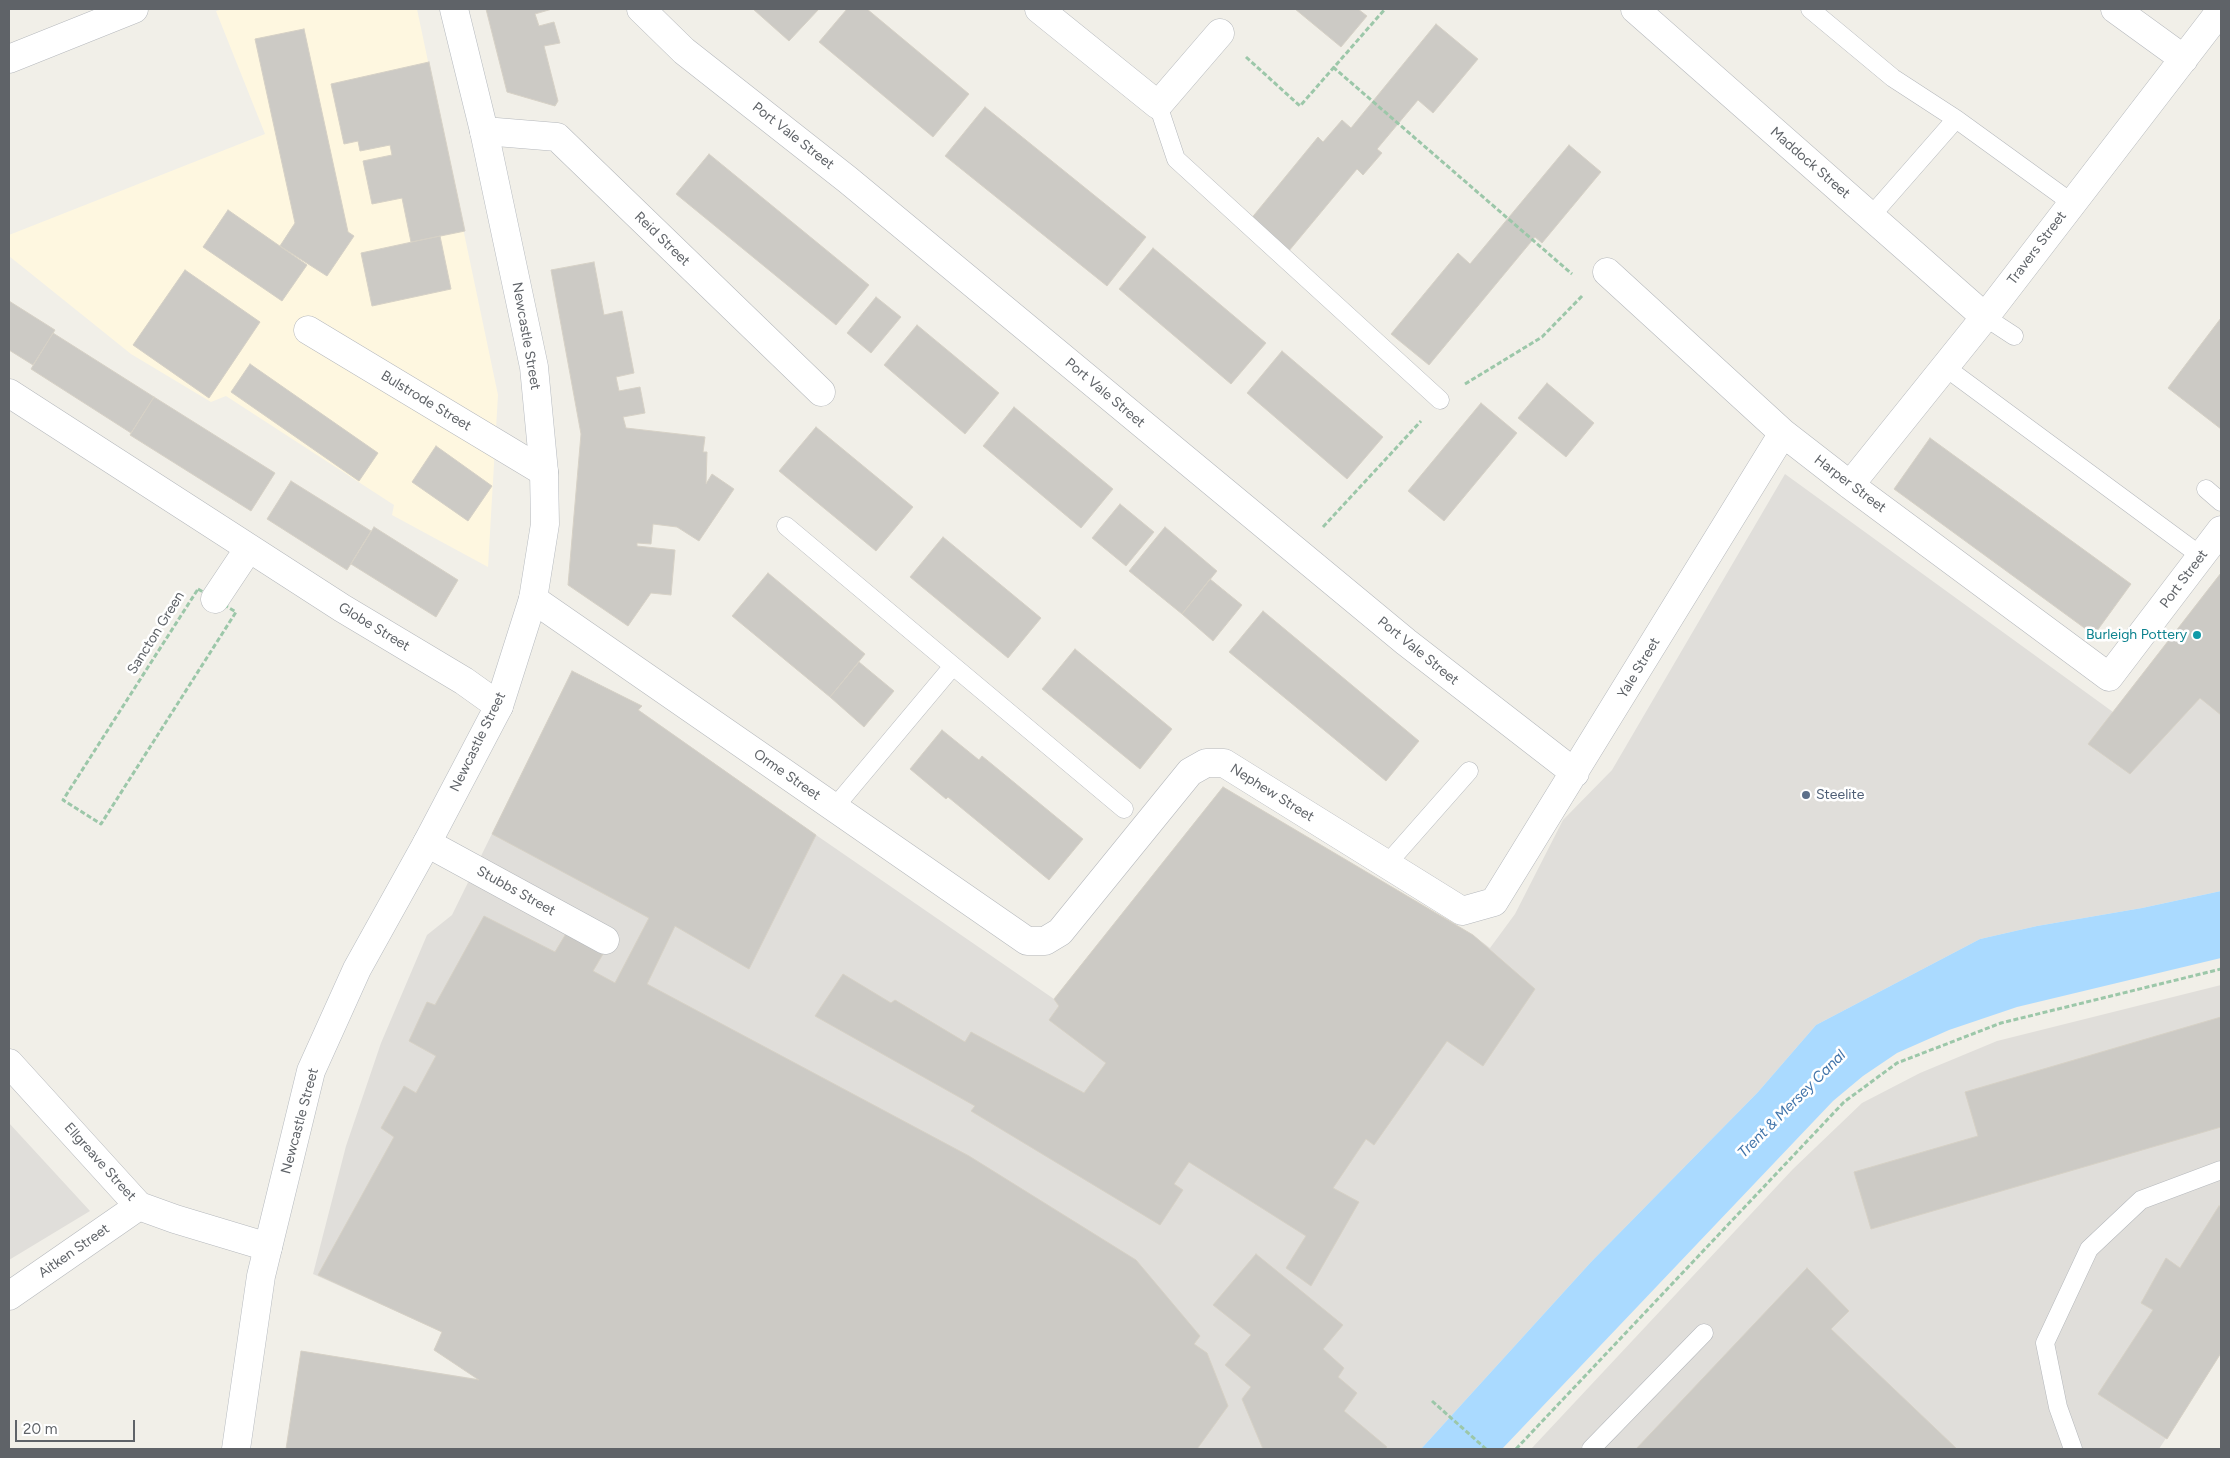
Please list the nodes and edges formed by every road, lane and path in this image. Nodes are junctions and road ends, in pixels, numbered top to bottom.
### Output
1 (134, 9) edge
2 (454, 9) edge
3 (641, 9) edge
4 (1038, 9) edge
5 (1385, 9) edge
6 (1635, 9) edge
7 (1810, 9) edge
8 (2115, 9) edge
9 (2221, 10) edge
10 (90, 17) edge
11 (1220, 33) dead end
12 (9, 59) edge
13 (2184, 59) junction
14 (1333, 67) junction
15 (1158, 105) junction
16 (1300, 106) dead end
17 (1956, 119) junction
18 (484, 131) junction
19 (2072, 203) junction
20 (1871, 216) junction
21 (1606, 272) dead end
22 (1574, 276) dead end
23 (1985, 317) junction
24 (308, 330) dead end
25 (2014, 336) dead end
26 (1945, 367) junction
27 (821, 392) dead end
28 (9, 394) edge
29 (1440, 400) dead end
30 (1783, 432) junction
31 (544, 472) junction
32 (1850, 485) junction
33 (2206, 489) dead end
34 (2221, 502) edge
35 (786, 526) dead end
36 (2221, 530) edge
37 (248, 548) junction
38 (2201, 556) junction
39 (214, 599) junction
40 (533, 599) junction
41 (953, 666) junction
42 (2109, 676) joint
43 (498, 706) junction
44 (1468, 771) dead end
45 (1575, 773) junction
46 (834, 808) junction
47 (1124, 809) dead end
48 (427, 843) junction
49 (1387, 864) junction
50 (1494, 902) joint
51 (605, 940) dead end
52 (1045, 941) joint
53 (2221, 969) edge
54 (9, 1063) edge
55 (2221, 1170) edge
56 (140, 1206) junction
57 (268, 1247) junction
58 (9, 1296) edge
59 (1704, 1333) dead end
60 (1432, 1401) dead end
61 (236, 1449) edge
62 (1486, 1449) edge
63 (1516, 1449) edge
64 (1591, 1449) edge
65 (2073, 1449) edge

1 - 10 street
2 - 18 street, Newcastle Street
3 - 45 street, Port Vale Street
4 - 15 street
5 - 14 path
6 - 20 street, Maddock Street
7 - 17 lane
8 - 13 street
9 - 13 street, Travers Street
10 - 12 street
11 - 15 street
13 - 19 street, Travers Street
14 - 16 path
14 - 22 path
15 - 29 lane
17 - 19 lane
17 - 20 lane
18 - 27 street, Reid Street
18 - 31 street, Newcastle Street
19 - 23 street, Travers Street
20 - 23 street, Maddock Street
21 - 30 street, Harper Street
23 - 25 lane
23 - 26 street, Travers Street
24 - 31 street, Bulstrode Street
26 - 32 street, Travers Street
26 - 38 lane
28 - 37 street, Globe Street
30 - 32 street, Harper Street
30 - 45 street, Yale Street
31 - 40 street, Newcastle Street
32 - 42 street, Harper Street
33 - 34 lane
35 - 41 lane
36 - 38 street, Port Street
37 - 39 street
37 - 43 street, Globe Street
38 - 42 street, Port Street
39 - 39 path, Sancton Green
40 - 43 street, Newcastle Street
40 - 46 street, Orme Street
41 - 46 lane
41 - 47 lane
43 - 48 street, Newcastle Street
44 - 49 lane
45 - 50 street, Yale Street
46 - 52 street, Orme Street
48 - 51 street, Stubbs Street
48 - 57 street, Newcastle Street
49 - 50 street, Nephew Street
49 - 52 street, Nephew Street
53 - 63 path
54 - 56 street, Ellgreave Street
55 - 65 lane
56 - 57 street, Ellgreave Street
56 - 58 street, Aitken Street
57 - 61 street, Newcastle Street
59 - 64 lane
60 - 62 path

